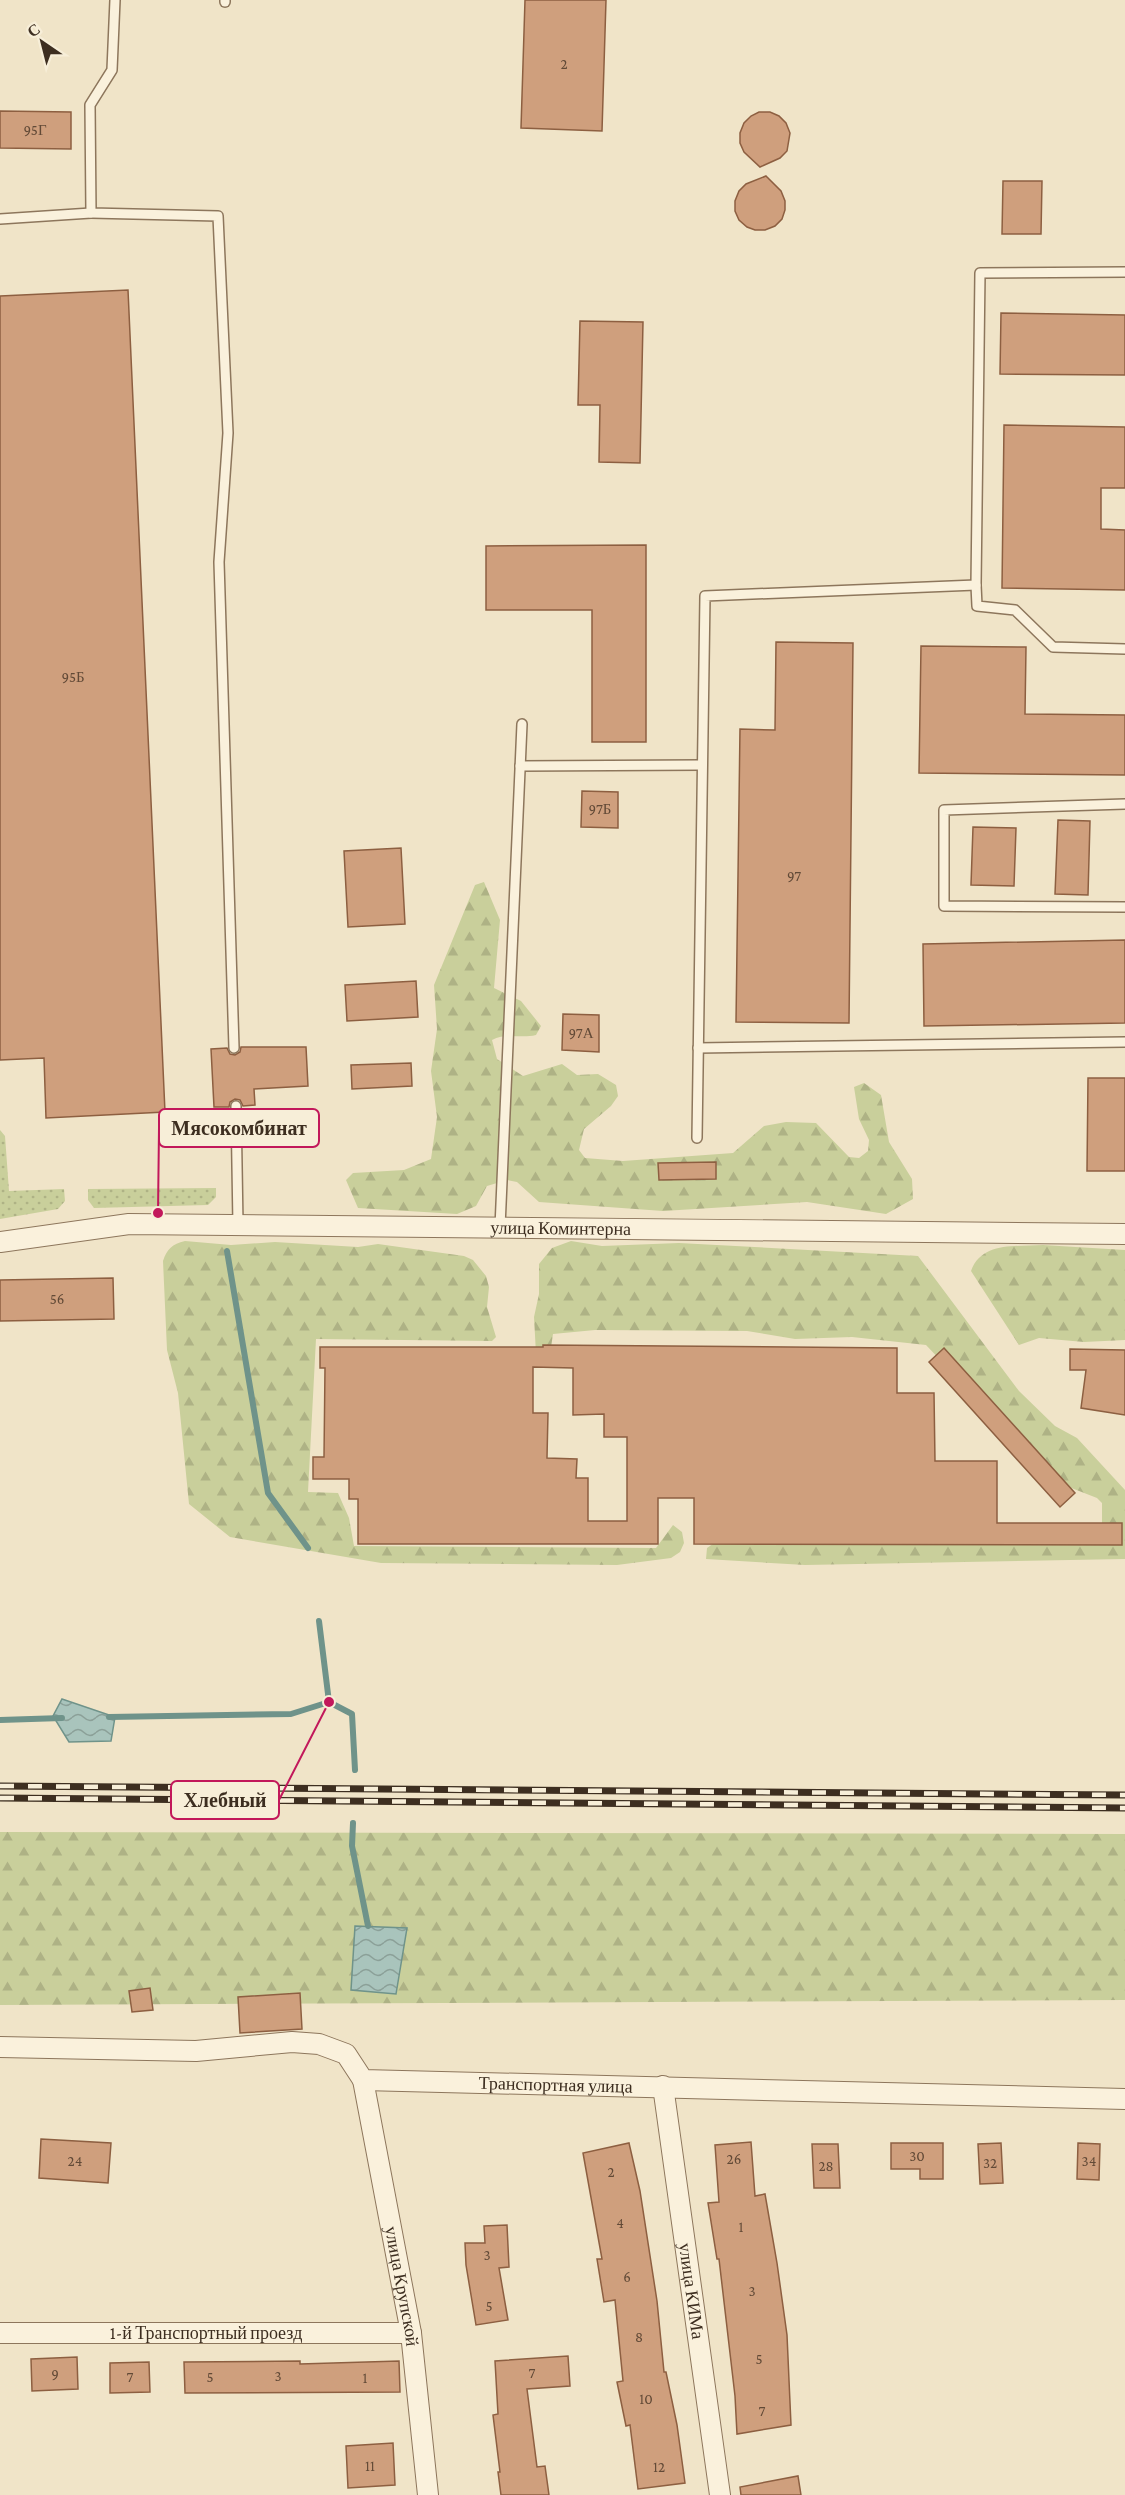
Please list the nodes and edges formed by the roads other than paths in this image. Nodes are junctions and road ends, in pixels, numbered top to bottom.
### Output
1 (115, 0) edge
2 (91, 213) junction
3 (0, 219) edge
4 (1125, 272) edge
5 (976, 585) junction
6 (1125, 649) edge
7 (522, 724) dead end
8 (701, 765) junction
9 (520, 766) junction
10 (1125, 804) edge
11 (1125, 907) edge
12 (1125, 1042) edge
13 (234, 1048) dead end
14 (698, 1048) junction
15 (236, 1106) dead end
16 (698, 1138) dead end
17 (238, 1225) junction
18 (500, 1227) junction
19 (1125, 1234) edge
20 (0, 1242) edge
21 (0, 2047) edge
22 (363, 2080) junction
23 (663, 2086) junction
24 (1125, 2098) edge
25 (0, 2333) edge
26 (411, 2333) junction
27 (428, 2495) edge
28 (720, 2495) edge

1 - 2 lane
2 - 3 lane
2 - 13 lane
4 - 5 lane
5 - 6 lane
5 - 8 lane
7 - 9 lane
8 - 9 lane
8 - 14 lane
9 - 18 lane
10 - 11 lane
12 - 14 lane
14 - 16 lane
15 - 17 lane
17 - 18 street, улица Коминтерна
17 - 20 street, улица Коминтерна
18 - 19 street, улица Коминтерна
21 - 22 street
22 - 23 street, Транспортная улица
22 - 26 street, улица Крупской
23 - 24 street, Транспортная улица
23 - 28 street, улица КИМа
25 - 26 street, 1-й Транспортный проезд
26 - 27 street, улица Крупской

